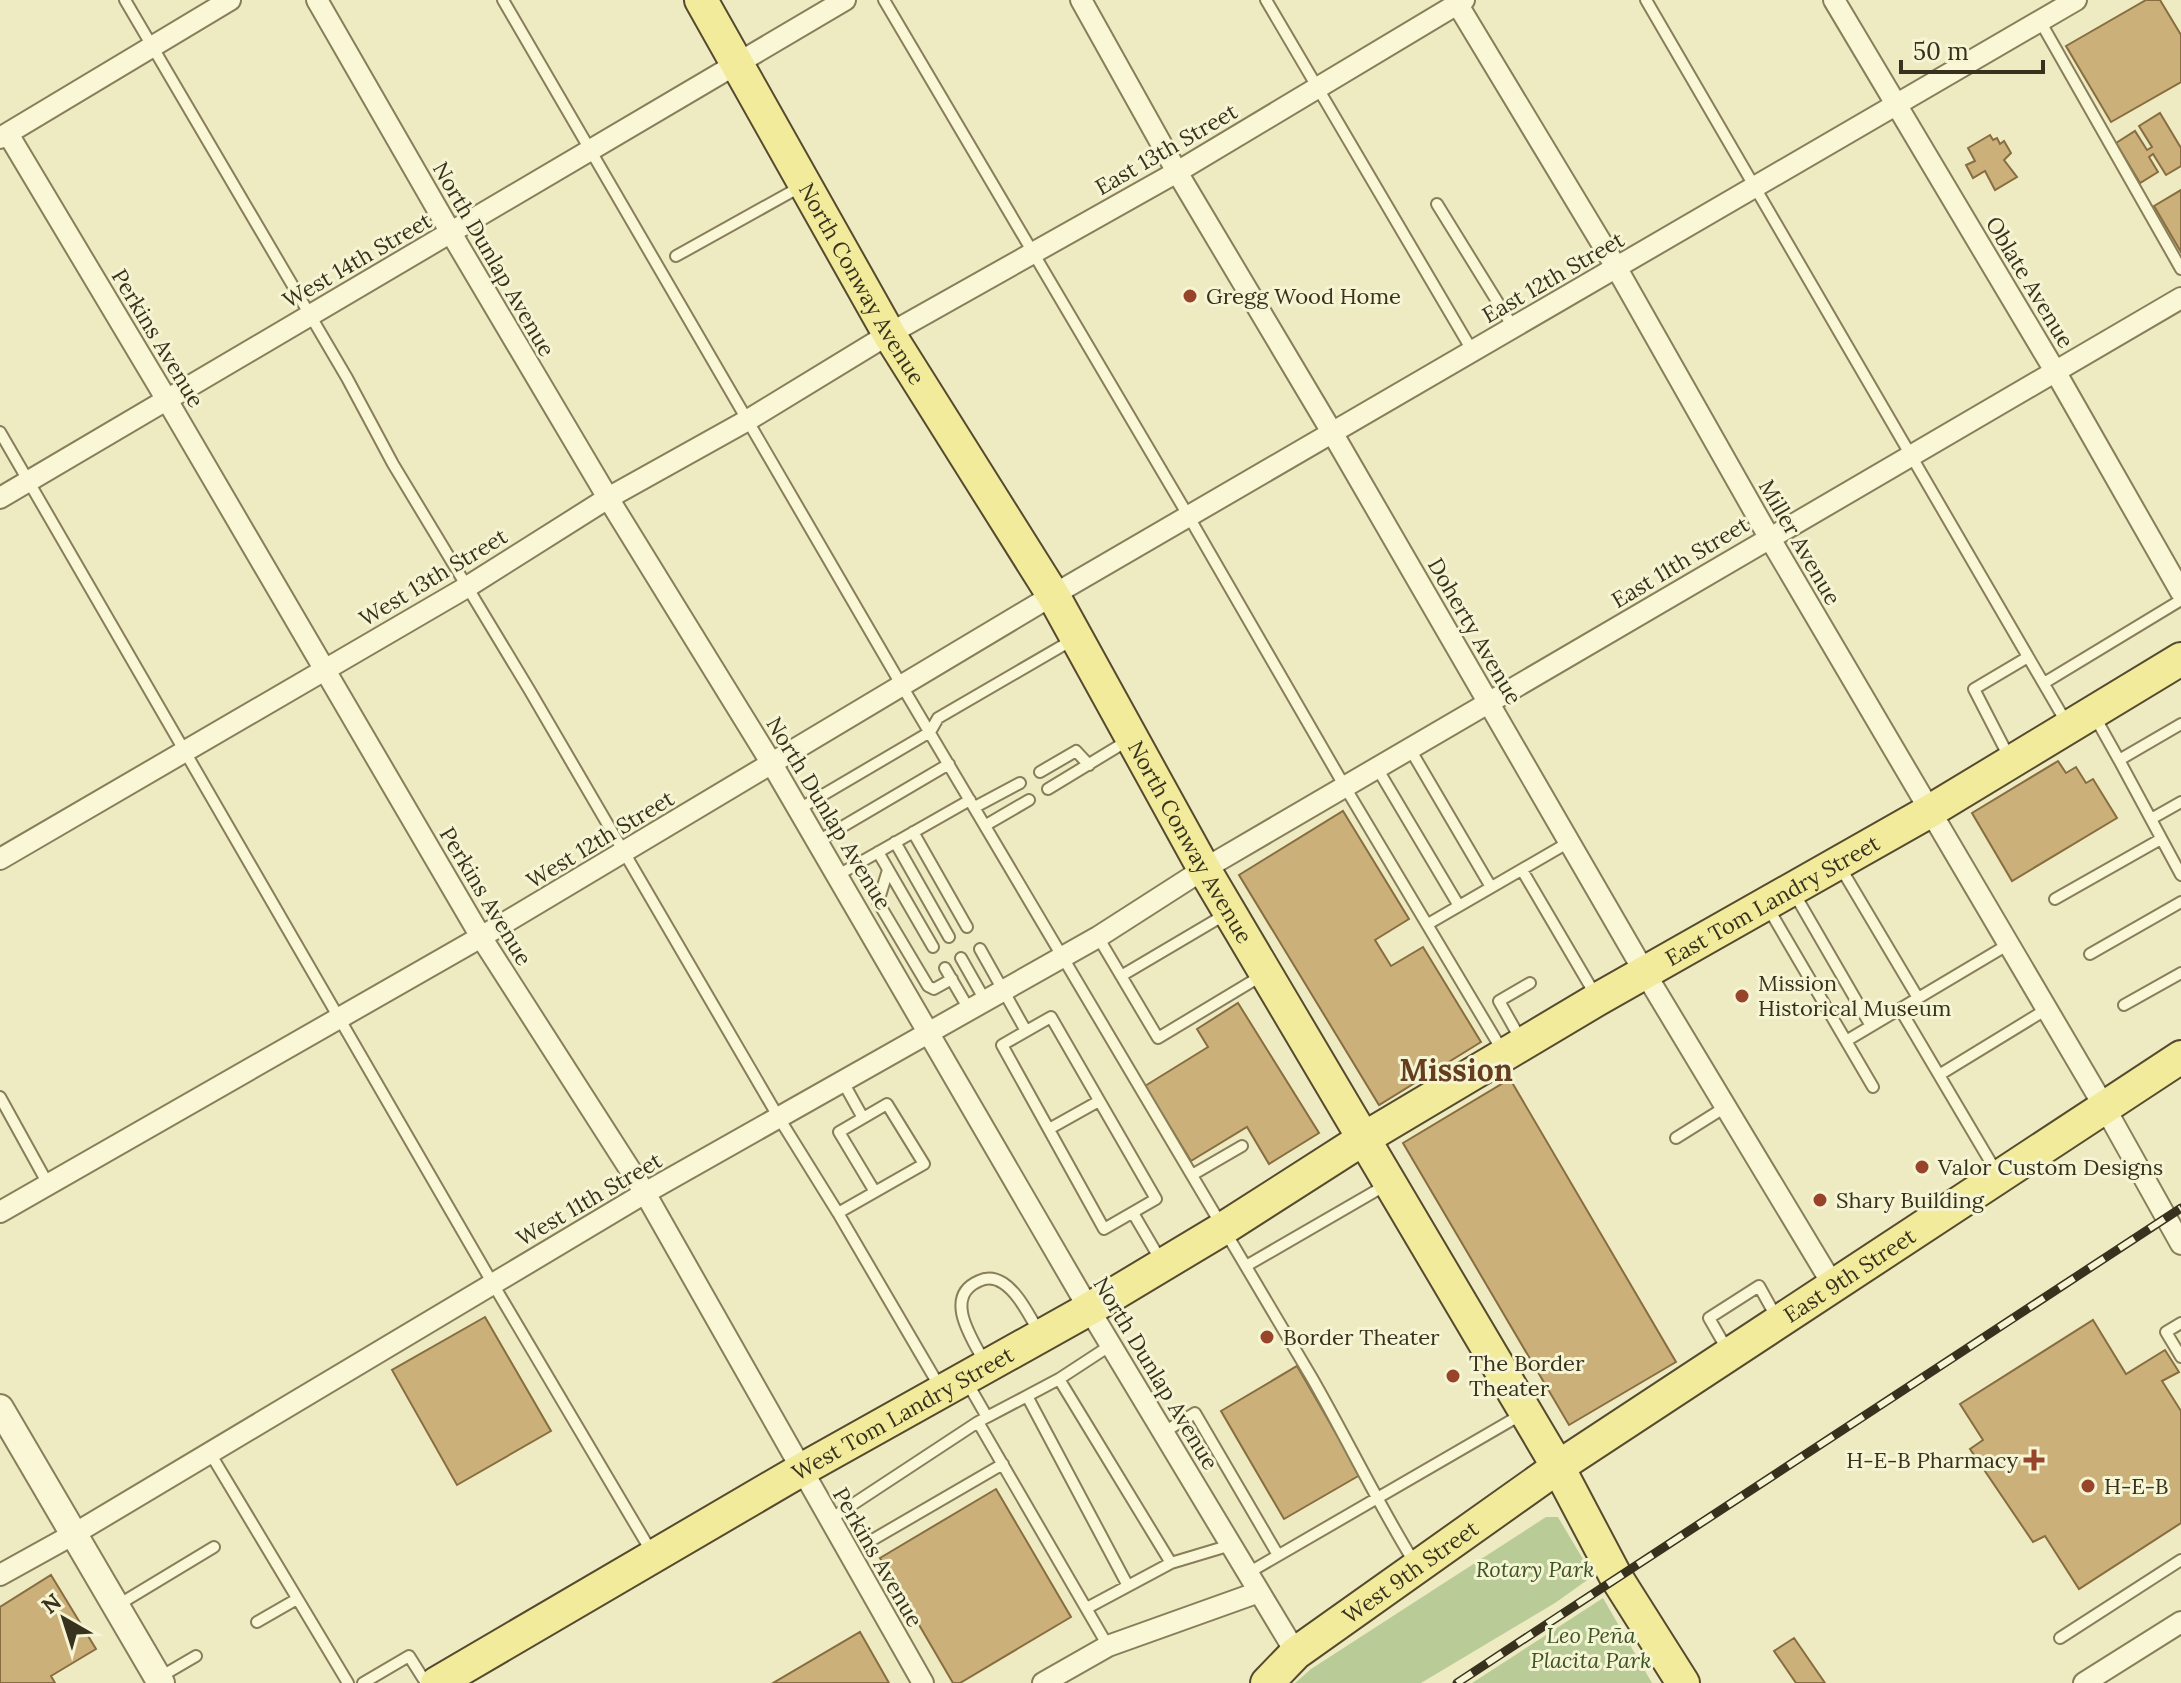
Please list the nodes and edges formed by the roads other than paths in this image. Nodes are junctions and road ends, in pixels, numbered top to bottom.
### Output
1 (125, 0) edge
2 (230, 0) edge
3 (317, 0) edge
4 (503, 0) edge
5 (701, 0) edge
6 (845, 0) edge
7 (884, 0) edge
8 (1081, 0) edge
9 (1266, 0) edge
10 (1646, 0) edge
11 (1834, 0) edge
12 (2076, 0) edge
13 (1459, 1) edge
14 (2040, 21) junction
15 (153, 45) junction
16 (739, 63) junction
17 (1318, 87) junction
18 (1896, 106) junction
19 (4, 136) edge
20 (590, 150) junction
21 (1177, 172) junction
22 (806, 184) junction
23 (1754, 187) junction
24 (1437, 204) dead end
25 (451, 233) junction
26 (1034, 252) junction
27 (676, 256) dead end
28 (1616, 267) junction
29 (2181, 269) edge
30 (2181, 298) edge
31 (310, 315) junction
32 (1513, 327) junction
33 (889, 334) junction
34 (1473, 352) junction
35 (2055, 371) junction
36 (167, 400) junction
37 (748, 420) junction
38 (0, 432) edge
39 (1333, 434) junction
40 (1913, 455) junction
41 (29, 481) junction
42 (0, 498) edge
43 (608, 498) junction
44 (1189, 517) junction
45 (1769, 537) junction
46 (467, 587) junction
47 (2181, 592) edge
48 (1053, 595) junction
49 (2181, 600) edge
50 (1077, 637) junction
51 (2028, 657) junction
52 (2181, 659) edge
53 (324, 669) junction
54 (2044, 683) junction
55 (902, 686) junction
56 (1489, 703) junction
57 (2080, 720) junction
58 (2181, 724) edge
59 (930, 732) junction
60 (1132, 737) junction
61 (1410, 749) junction
62 (185, 750) junction
63 (2119, 760) junction
64 (2011, 761) junction
65 (772, 764) junction
66 (949, 764) junction
67 (1089, 765) junction
68 (1377, 768) junction
69 (1040, 772) dead end
70 (1020, 783) dead end
71 (1345, 787) junction
72 (1048, 789) dead end
73 (1029, 800) dead end
74 (2181, 802) edge
75 (972, 804) junction
76 (799, 809) junction
77 (1930, 811) junction
78 (2151, 819) junction
79 (986, 825) junction
80 (913, 832) junction
81 (2161, 839) junction
82 (818, 841) junction
83 (1571, 841) junction
84 (895, 842) junction
85 (878, 852) junction
86 (623, 853) junction
87 (0, 859) edge
88 (1838, 864) junction
89 (1204, 869) junction
90 (888, 870) junction
91 (1522, 870) junction
92 (838, 875) junction
93 (2181, 875) edge
94 (1491, 887) junction
95 (1779, 897) junction
96 (2055, 899) dead end
97 (2181, 902) edge
98 (1459, 906) junction
99 (1230, 912) junction
100 (1428, 924) junction
101 (967, 927) dead end
102 (481, 937) junction
103 (949, 937) dead end
104 (1098, 937) junction
105 (2009, 944) junction
106 (933, 947) dead end
107 (980, 949) dead end
108 (2090, 954) dead end
109 (1064, 957) junction
110 (961, 958) dead end
111 (945, 968) dead end
112 (1266, 973) junction
113 (1645, 973) junction
114 (2181, 973) edge
115 (1121, 976) junction
116 (952, 979) junction
117 (1530, 983) dead end
118 (1918, 998) junction
119 (1598, 999) junction
120 (987, 1001) junction
121 (2124, 1005) dead end
122 (1900, 1009) junction
123 (2047, 1009) junction
124 (339, 1018) junction
125 (1871, 1026) junction
126 (1026, 1031) junction
127 (931, 1033) junction
128 (1846, 1041) junction
129 (1515, 1050) junction
130 (2181, 1057) edge
131 (1939, 1075) junction
132 (843, 1082) junction
133 (1873, 1087) dead end
134 (0, 1097) edge
135 (1099, 1101) junction
136 (1727, 1106) junction
137 (2105, 1108) junction
138 (779, 1118) junction
139 (863, 1118) junction
140 (1049, 1129) junction
141 (1676, 1138) dead end
142 (1363, 1139) junction
143 (1242, 1146) dead end
144 (1192, 1175) junction
145 (2000, 1176) junction
146 (1389, 1183) junction
147 (48, 1184) junction
148 (875, 1192) junction
149 (645, 1193) junction
150 (0, 1212) edge
151 (838, 1213) junction
152 (1133, 1213) junction
153 (1224, 1228) junction
154 (2181, 1244) edge
155 (1163, 1265) junction
156 (1246, 1266) junction
157 (493, 1284) junction
158 (1833, 1285) junction
159 (1089, 1309) junction
160 (2181, 1323) edge
161 (1042, 1335) junction
162 (1111, 1345) junction
163 (2181, 1357) edge
164 (964, 1379) junction
165 (1059, 1379) junction
166 (1027, 1396) junction
167 (0, 1408) edge
168 (1525, 1412) junction
169 (983, 1419) junction
170 (1164, 1432) junction
171 (210, 1453) junction
172 (1003, 1464) junction
173 (1558, 1467) junction
174 (801, 1470) junction
175 (1376, 1499) junction
176 (848, 1508) junction
177 (829, 1520) junction
178 (74, 1534) junction
179 (1231, 1545) junction
180 (214, 1547) dead end
181 (1278, 1555) junction
182 (654, 1557) junction
183 (2181, 1560) edge
184 (1171, 1563) junction
185 (1417, 1567) junction
186 (1248, 1573) junction
187 (0, 1575) edge
188 (1128, 1586) junction
189 (1259, 1592) junction
190 (297, 1599) junction
191 (116, 1606) junction
192 (1087, 1608) junction
193 (257, 1622) dead end
194 (2181, 1622) edge
195 (2060, 1638) dead end
196 (1108, 1646) junction
197 (1296, 1653) junction
198 (196, 1656) dead end
199 (160, 1681) edge
200 (348, 1683) edge
201 (363, 1683) edge
202 (426, 1683) edge
203 (437, 1683) edge
204 (923, 1683) edge
205 (1043, 1683) edge
206 (1267, 1683) edge
207 (1683, 1683) edge
208 (2084, 1683) edge

1 - 15 lane
2 - 15 street
3 - 25 street, North Dunlap Avenue
4 - 20 lane
5 - 16 main road, North Conway Avenue
6 - 16 street, West 14th Street
7 - 26 lane
8 - 21 street, Doherty Avenue
9 - 17 lane
10 - 23 lane
11 - 18 street, Oblate Avenue
12 - 14 street, East 12th Street
13 - 17 street, East 13th Street
13 - 28 street, Miller Avenue
14 - 18 street, East 12th Street
14 - 29 lane
15 - 19 street
15 - 31 lane
16 - 20 street, West 14th Street
16 - 22 main road, North Conway Avenue
17 - 21 street, East 13th Street
17 - 34 lane
18 - 23 street, East 12th Street
18 - 35 street, Oblate Avenue
19 - 36 street, Perkins Avenue
20 - 25 street, West 14th Street
20 - 37 lane
21 - 26 street, East 13th Street
21 - 39 street, Doherty Avenue
22 - 27 lane
22 - 33 main road, North Conway Avenue
23 - 28 street, East 12th Street
23 - 40 lane
24 - 32 lane
25 - 31 street, West 14th Street
25 - 43 street, North Dunlap Avenue
26 - 33 street, East 13th Street
26 - 44 lane
28 - 32 street, East 12th Street
28 - 45 street, Miller Avenue
30 - 35 street, East 11th Street
31 - 36 street, West 14th Street
31 - 46 lane
32 - 34 street, East 12th Street
33 - 37 street, West 13th Street
33 - 48 main road, North Conway Avenue
34 - 39 street, East 12th Street
35 - 40 street, East 11th Street
35 - 47 street, Oblate Avenue
36 - 41 street, West 14th Street
36 - 53 street, Perkins Avenue
37 - 43 street, West 13th Street
37 - 55 lane
38 - 41 lane
39 - 44 street, East 12th Street
39 - 56 street, Doherty Avenue
40 - 45 street, East 11th Street
40 - 51 lane
41 - 42 street, West 14th Street
41 - 62 lane
43 - 46 street, West 13th Street
43 - 65 street, North Dunlap Avenue
44 - 48 street, East 12th Street
44 - 71 lane
45 - 56 street, East 11th Street
45 - 77 street, Miller Avenue
46 - 53 street, West 13th Street
46 - 86 lane
48 - 50 main road, North Conway Avenue
48 - 55 street, West 12th Street
49 - 54 lane
50 - 59 lane
50 - 60 main road, North Conway Avenue
51 - 54 lane
51 - 64 lane
52 - 57 main road, East Tom Landry Street
53 - 62 street, West 13th Street
53 - 102 street, Perkins Avenue
54 - 57 lane
55 - 59 lane
55 - 65 street, West 12th Street
56 - 61 street, East 11th Street
56 - 83 street, Doherty Avenue
57 - 63 lane
57 - 64 main road, East Tom Landry Street
58 - 63 lane
59 - 66 lane
59 - 76 lane
60 - 67 lane
60 - 89 main road, North Conway Avenue
61 - 68 street, East 11th Street
61 - 94 lane
62 - 87 street, West 13th Street
62 - 124 lane
63 - 78 lane
64 - 77 main road, East Tom Landry Street
65 - 76 street, North Dunlap Avenue
65 - 86 street, West 12th Street
66 - 75 lane
66 - 82 lane
67 - 69 lane
67 - 72 lane
68 - 71 street, East 11th Street
68 - 98 lane
70 - 75 lane
71 - 89 street, East 11th Street
71 - 100 lane
73 - 79 lane
74 - 78 lane
75 - 79 lane
75 - 80 lane
76 - 82 street, North Dunlap Avenue
77 - 88 main road, East Tom Landry Street
77 - 105 street, Miller Avenue
78 - 81 lane
79 - 109 lane
80 - 84 lane
80 - 101 lane
81 - 93 lane
81 - 96 lane
82 - 92 street, North Dunlap Avenue
83 - 91 lane
83 - 113 street, Doherty Avenue
84 - 85 lane
84 - 103 lane
85 - 90 lane
85 - 92 lane
86 - 102 street, West 12th Street
86 - 138 lane
88 - 95 main road, East Tom Landry Street
88 - 118 lane
89 - 99 main road, North Conway Avenue
89 - 104 street, West 11th Street
90 - 106 lane
90 - 116 lane
91 - 94 lane
91 - 119 lane
92 - 127 street, North Dunlap Avenue
94 - 98 lane
95 - 113 main road, East Tom Landry Street
95 - 125 lane
95 - 128 lane
97 - 108 lane
98 - 100 lane
99 - 112 main road, North Conway Avenue
99 - 115 lane
100 - 129 lane
102 - 124 street, West 12th Street
102 - 149 street, Perkins Avenue
104 - 109 street, West 11th Street
104 - 115 lane
105 - 118 lane
105 - 123 street, Miller Avenue
107 - 120 lane
109 - 120 street, West 11th Street
109 - 144 lane
110 - 120 lane
111 - 116 lane
112 - 115 lane
112 - 142 main road, North Conway Avenue
113 - 119 main road, East Tom Landry Street
113 - 136 street, Doherty Avenue
114 - 121 lane
116 - 120 lane
117 - 129 lane
118 - 122 lane
119 - 129 main road, East Tom Landry Street
120 - 126 lane
120 - 127 street, West 11th Street
122 - 125 lane
122 - 131 lane
123 - 131 lane
123 - 137 street, Miller Avenue
124 - 147 street, West 12th Street
124 - 157 lane
125 - 128 lane
126 - 135 lane
126 - 140 lane
127 - 132 street, West 11th Street
127 - 159 street, North Dunlap Avenue
128 - 133 lane
129 - 142 main road, East Tom Landry Street
130 - 137 main road, East 9th Street
131 - 145 lane
132 - 138 street, West 11th Street
132 - 139 lane
134 - 147 lane
135 - 140 lane
135 - 152 lane
136 - 141 lane
136 - 158 street, Doherty Avenue
137 - 145 main road, East 9th Street
137 - 154 street, Miller Avenue
138 - 149 street, West 11th Street
138 - 151 lane
139 - 148 lane
139 - 148 lane
140 - 152 lane
142 - 146 main road, North Conway Avenue
142 - 153 main road, West Tom Landry Street
143 - 144 lane
144 - 153 lane
145 - 158 main road, East 9th Street
146 - 156 lane
146 - 168 main road, North Conway Avenue
147 - 150 street, West 12th Street
148 - 151 lane
149 - 157 street, West 11th Street
149 - 174 street, Perkins Avenue
151 - 164 lane
152 - 155 lane
153 - 155 main road, West Tom Landry Street
153 - 156 lane
155 - 159 main road, West Tom Landry Street
156 - 175 lane
157 - 171 street, West 11th Street
157 - 182 lane
158 - 173 main road, East 9th Street
159 - 161 main road, West Tom Landry Street
159 - 162 street, North Dunlap Avenue
160 - 163 lane
161 - 164 main road, West Tom Landry Street
161 - 164 lane
162 - 165 lane
162 - 170 street, North Dunlap Avenue
164 - 169 lane
164 - 174 main road, West Tom Landry Street
165 - 166 lane
165 - 184 lane
166 - 169 lane
166 - 188 lane
167 - 178 street
168 - 173 main road, North Conway Avenue
168 - 175 lane
169 - 172 lane
169 - 176 lane
170 - 179 street, North Dunlap Avenue
170 - 181 lane
171 - 178 street, West 11th Street
171 - 190 lane
172 - 176 lane
172 - 192 lane
173 - 185 main road, West 9th Street
173 - 207 main road, North Conway Avenue
174 - 177 street, Perkins Avenue
174 - 182 main road, West Tom Landry Street
175 - 181 lane
175 - 185 lane
176 - 177 lane
177 - 204 street, Perkins Avenue
178 - 187 street, West 11th Street
178 - 191 street
179 - 184 lane
179 - 186 street, North Dunlap Avenue
180 - 191 lane
181 - 186 lane
182 - 203 main road, West Tom Landry Street
183 - 195 lane
184 - 188 lane
185 - 197 main road, West 9th Street
186 - 189 street, North Dunlap Avenue
188 - 192 lane
189 - 196 street
189 - 197 street, North Dunlap Avenue
190 - 193 lane
190 - 200 lane
191 - 199 street
192 - 196 lane
194 - 208 street
196 - 205 street
197 - 206 main road, West 9th Street
198 - 199 lane
201 - 202 lane

